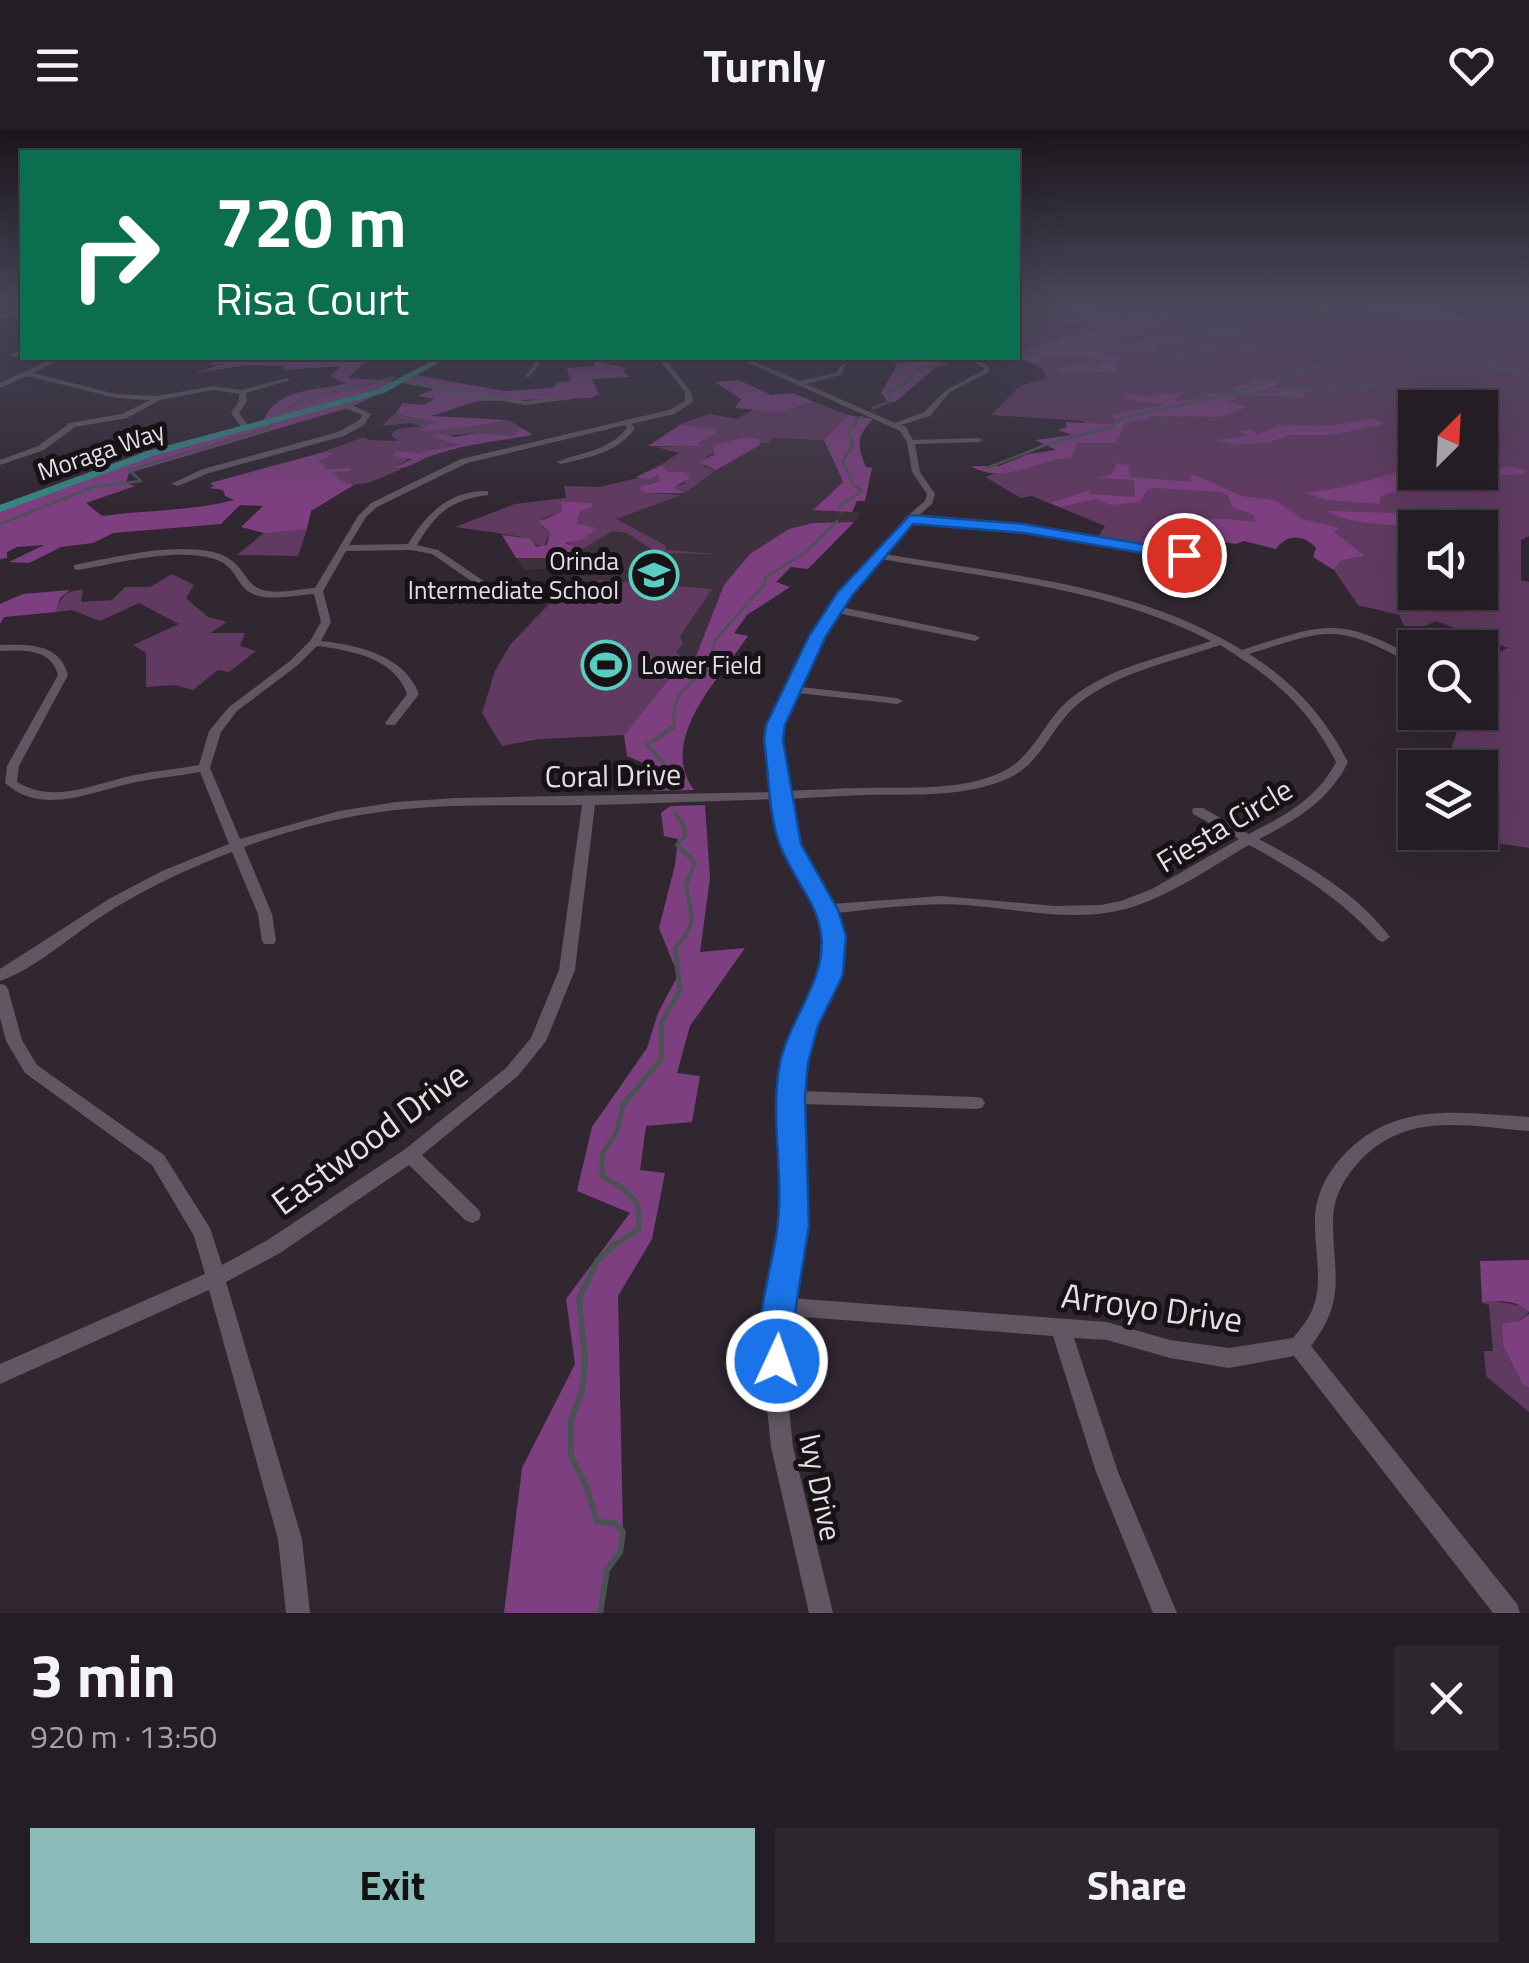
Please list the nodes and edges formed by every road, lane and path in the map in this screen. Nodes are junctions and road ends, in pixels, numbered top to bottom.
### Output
1 (36, 370) edge
2 (423, 370) edge
3 (532, 370) edge
4 (671, 370) edge
5 (770, 370) edge
6 (841, 370) edge
7 (988, 370) edge
8 (29, 374) junction
9 (527, 376) dead end
10 (287, 380) dead end
11 (404, 382) junction
12 (800, 383) junction
13 (0, 386) edge
14 (242, 392) junction
15 (157, 398) junction
16 (568, 398) dead end
17 (342, 404) junction
18 (628, 424) junction
19 (896, 425) junction
20 (248, 429) junction
21 (979, 440) dead end
22 (911, 442) junction
23 (562, 462) dead end
24 (0, 463) edge
25 (175, 484) dead end
26 (485, 493) dead end
27 (0, 510) edge
28 (910, 519) junction
29 (411, 547) junction
30 (342, 548) junction
31 (1184, 555) dead end
32 (880, 556) junction
33 (78, 566) dead end
34 (318, 591) junction
35 (470, 600) dead end
36 (834, 609) junction
37 (974, 638) dead end
38 (1218, 642) junction
39 (314, 644) junction
40 (0, 648) edge
41 (1398, 652) edge
42 (1239, 654) junction
43 (793, 688) junction
44 (897, 702) dead end
45 (390, 724) dead end
46 (204, 768) junction
47 (781, 796) junction
48 (589, 801) junction
49 (1198, 811) dead end
50 (1248, 840) junction
51 (237, 846) junction
52 (826, 910) junction
53 (1384, 937) dead end
54 (269, 941) dead end
55 (0, 976) edge
56 (0, 989) edge
57 (791, 1097) junction
58 (976, 1103) dead end
59 (1529, 1124) edge
60 (410, 1155) junction
61 (472, 1216) dead end
62 (214, 1279) junction
63 (780, 1306) junction
64 (1061, 1327) junction
65 (1299, 1346) junction
66 (0, 1374) edge
67 (298, 1613) edge
68 (821, 1613) edge
69 (1165, 1613) edge
70 (1508, 1613) edge

1 - 8 street
2 - 11 main road, Moraga Way
3 - 9 street
4 - 18 street
5 - 12 street, Ivy Drive
6 - 12 street
7 - 19 street
8 - 13 street
8 - 15 street
10 - 14 street
11 - 16 street
11 - 17 main road, Moraga Way
12 - 19 street, Ivy Drive
14 - 15 street
14 - 20 street
15 - 24 street
17 - 20 main road, Moraga Way
17 - 25 street
18 - 23 street
18 - 30 street
19 - 22 street, Ivy Drive
20 - 27 main road, Moraga Way
21 - 22 street
22 - 28 street, Ivy Drive
26 - 29 street
28 - 31 street
28 - 32 street, Ivy Drive
29 - 30 street
29 - 35 street
30 - 34 street
32 - 36 street, Ivy Drive
32 - 38 street, Fiesta Circle
33 - 34 street
34 - 39 street
36 - 37 street
36 - 43 street, Ivy Drive
38 - 42 street, Fiesta Circle
38 - 47 street, Coral Drive
39 - 45 street
39 - 46 street
40 - 46 street
41 - 42 street
42 - 50 street, Fiesta Circle
43 - 44 street
43 - 47 street, Ivy Drive
46 - 51 street
47 - 48 street, Coral Drive
47 - 52 street, Ivy Drive
48 - 51 street, Coral Drive
48 - 60 street, Eastwood Drive
49 - 50 street
50 - 52 street, Fiesta Circle
50 - 53 street
51 - 54 street
51 - 55 street, Coral Drive
52 - 57 street, Ivy Drive
56 - 62 street
57 - 58 street
57 - 63 street, Ivy Drive
59 - 65 street
60 - 61 street
60 - 62 street, Eastwood Drive
62 - 66 street, Eastwood Drive
62 - 67 street
63 - 64 street, Arroyo Drive
63 - 68 street, Ivy Drive
64 - 65 street, Arroyo Drive
64 - 69 street
65 - 70 street

